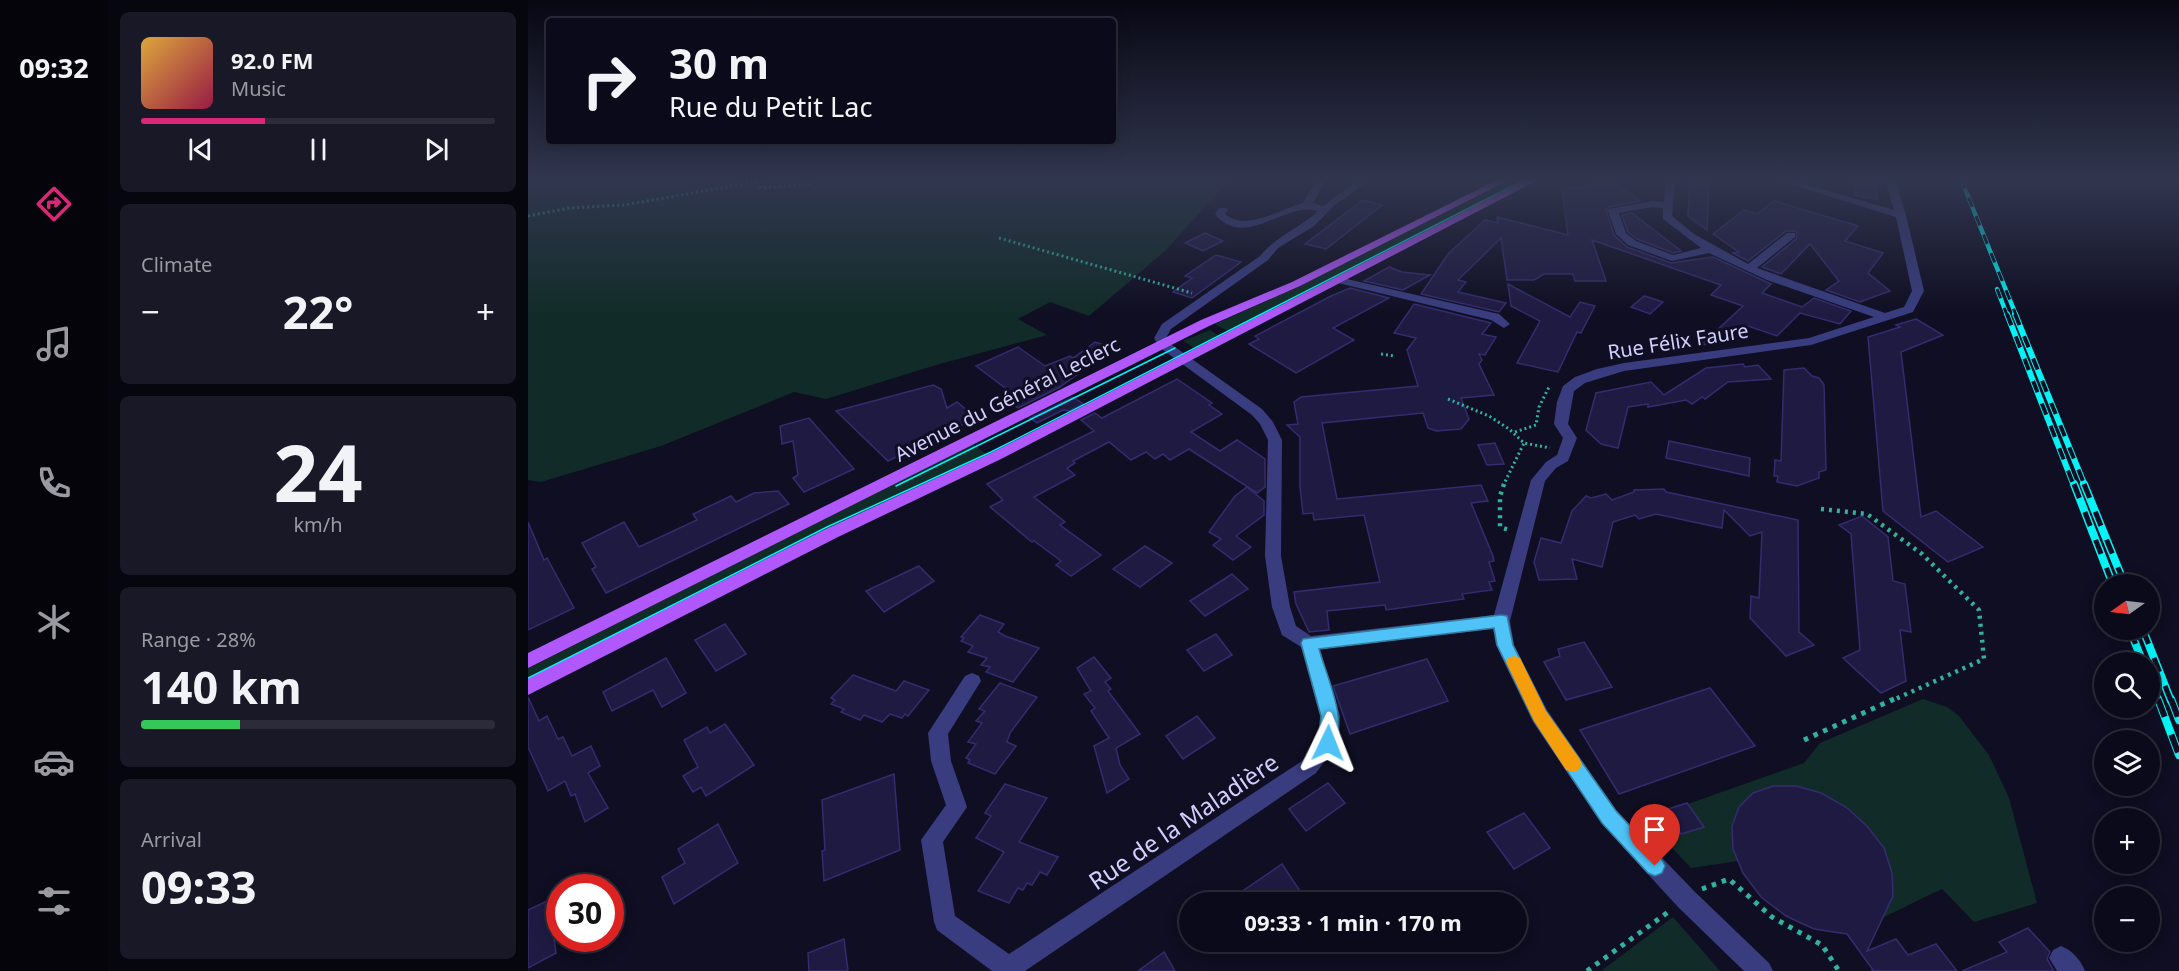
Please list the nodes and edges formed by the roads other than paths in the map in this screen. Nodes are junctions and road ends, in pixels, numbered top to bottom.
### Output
1 (1306, 224) edge
2 (1415, 224) edge
3 (1447, 224) edge
4 (1618, 224) edge
5 (1675, 224) edge
6 (1903, 224) edge
7 (1791, 235) dead end
8 (1711, 249) junction
9 (1749, 269) junction
10 (1338, 280) junction
11 (1886, 317) junction
12 (1504, 324) dead end
13 (1163, 344) junction
14 (1182, 358) junction
15 (1501, 621) junction
16 (1309, 643) junction
17 (528, 661) edge
18 (972, 681) dead end
19 (528, 687) edge
20 (1006, 970) edge
21 (1761, 971) edge

1 - 13 street
2 - 13 main road, Avenue du Général Leclerc
3 - 10 main road
4 - 8 street
5 - 8 street
6 - 11 street, Rue Félix Faure
7 - 9 street
8 - 9 street
9 - 11 street
10 - 12 street
10 - 14 main road
11 - 15 street, Rue Félix Faure
13 - 14 street
13 - 17 main road, Avenue du Général Leclerc
14 - 16 street
14 - 19 main road
15 - 16 street
15 - 21 street
16 - 20 street, Rue de la Maladière
18 - 20 street

